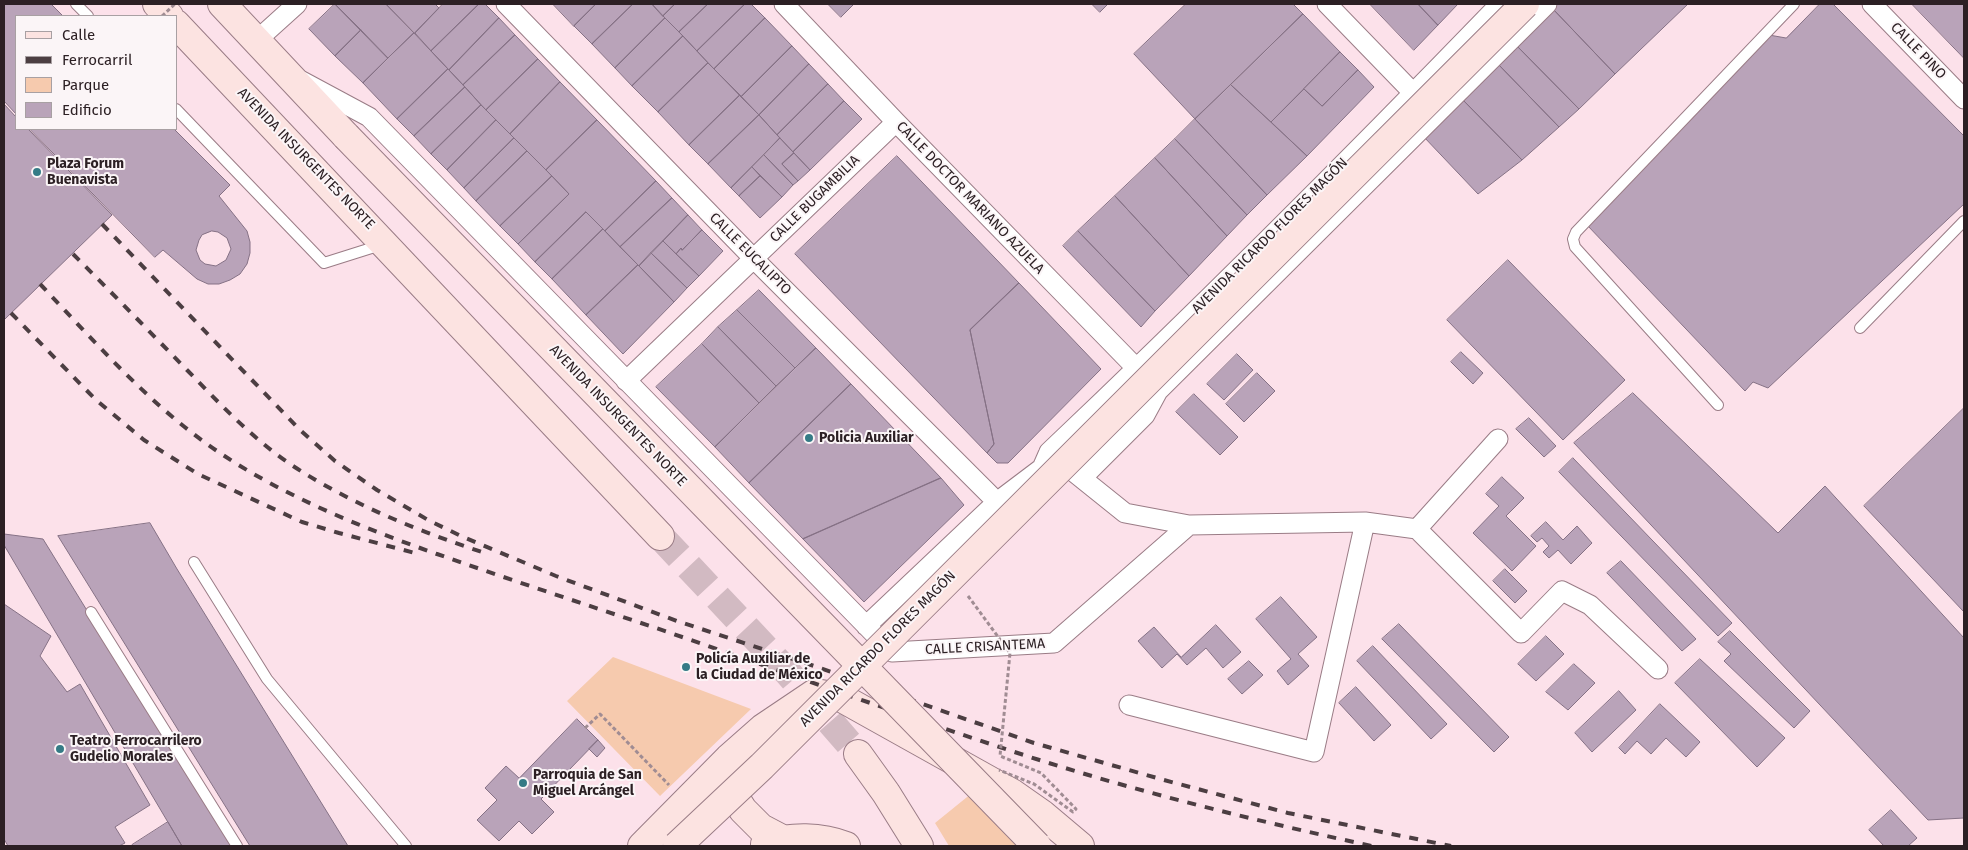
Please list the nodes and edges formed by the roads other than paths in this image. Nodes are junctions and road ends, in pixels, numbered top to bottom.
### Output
1 (76, 4) edge
2 (157, 4) edge
3 (222, 4) edge
4 (297, 4) edge
5 (506, 4) edge
6 (784, 4) edge
7 (1327, 4) edge
8 (1500, 4) edge
9 (1525, 4) edge
10 (1547, 4) edge
11 (1794, 4) edge
12 (1872, 4) edge
13 (87, 15) edge
14 (168, 15) edge
15 (178, 26) edge
16 (256, 41) junction
17 (285, 71) junction
18 (1414, 93) junction
19 (1964, 98) edge
20 (178, 111) edge
21 (1435, 115) junction
22 (896, 122) junction
23 (1964, 221) edge
24 (386, 243) junction
25 (753, 258) junction
26 (1860, 328) dead end
27 (1136, 369) junction
28 (626, 381) junction
29 (1158, 391) junction
30 (1718, 405) dead end
31 (1145, 415) junction
32 (1498, 439) dead end
33 (1050, 460) junction
34 (1082, 478) junction
35 (997, 502) junction
36 (1365, 522) junction
37 (1189, 525) junction
38 (1417, 529) junction
39 (660, 536) tunnel mouth
40 (194, 562) dead end
41 (91, 612) dead end
42 (866, 626) junction
43 (1658, 669) dead end
44 (1129, 705) dead end
45 (858, 754) tunnel mouth
46 (729, 758) junction
47 (646, 842) edge
48 (765, 844) edge
49 (238, 846) edge
50 (406, 846) edge
51 (678, 846) edge
52 (694, 846) edge
53 (846, 846) edge
54 (919, 846) edge
55 (1036, 846) edge
56 (1080, 846) edge

1 - 13 lane
2 - 14 main road
3 - 16 main road, AVENIDA INSURGENTES NORTE
4 - 16 street
5 - 25 street, CALLE EUCALIPTO
6 - 22 street, CALLE DOCTOR MARIANO AZUELA
7 - 18 street
8 - 18 street, AVENIDA RICARDO FLORES MAGÓN
9 - 51 main road, AVENIDA RICARDO FLORES MAGÓN, bridge
10 - 21 street
11 - 30 lane
12 - 19 street, CALLE PINO
15 - 24 main road, AVENIDA INSURGENTES NORTE
16 - 17 main road, AVENIDA INSURGENTES NORTE
17 - 28 street, AVENIDA INSURGENTES NORTE
17 - 55 main road, AVENIDA INSURGENTES NORTE, bridge
18 - 21 street
18 - 27 street, AVENIDA RICARDO FLORES MAGÓN
20 - 24 lane
21 - 29 street
22 - 25 street, CALLE BUGAMBILIA
22 - 27 street, CALLE DOCTOR MARIANO AZUELA
23 - 26 lane
24 - 39 main road, AVENIDA INSURGENTES NORTE
25 - 28 street, CALLE BUGAMBILIA
25 - 35 street, CALLE EUCALIPTO
27 - 29 street, CALLE DOCTOR MARIANO AZUELA
27 - 33 street, AVENIDA RICARDO FLORES MAGÓN
28 - 42 street, AVENIDA INSURGENTES NORTE
29 - 31 street
31 - 33 street, AVENIDA RICARDO FLORES MAGÓN
31 - 34 street
32 - 38 street
33 - 34 street
33 - 35 street, AVENIDA RICARDO FLORES MAGÓN
34 - 37 street
35 - 42 street, AVENIDA RICARDO FLORES MAGÓN
36 - 37 street
36 - 38 street
36 - 44 street
37 - 42 street, CALLE CRISANTEMA
38 - 43 street
40 - 50 lane
41 - 49 lane
45 - 54 main road
46 - 47 main road
46 - 48 main road
46 - 56 main road
47 - 52 main road
48 - 53 main road

